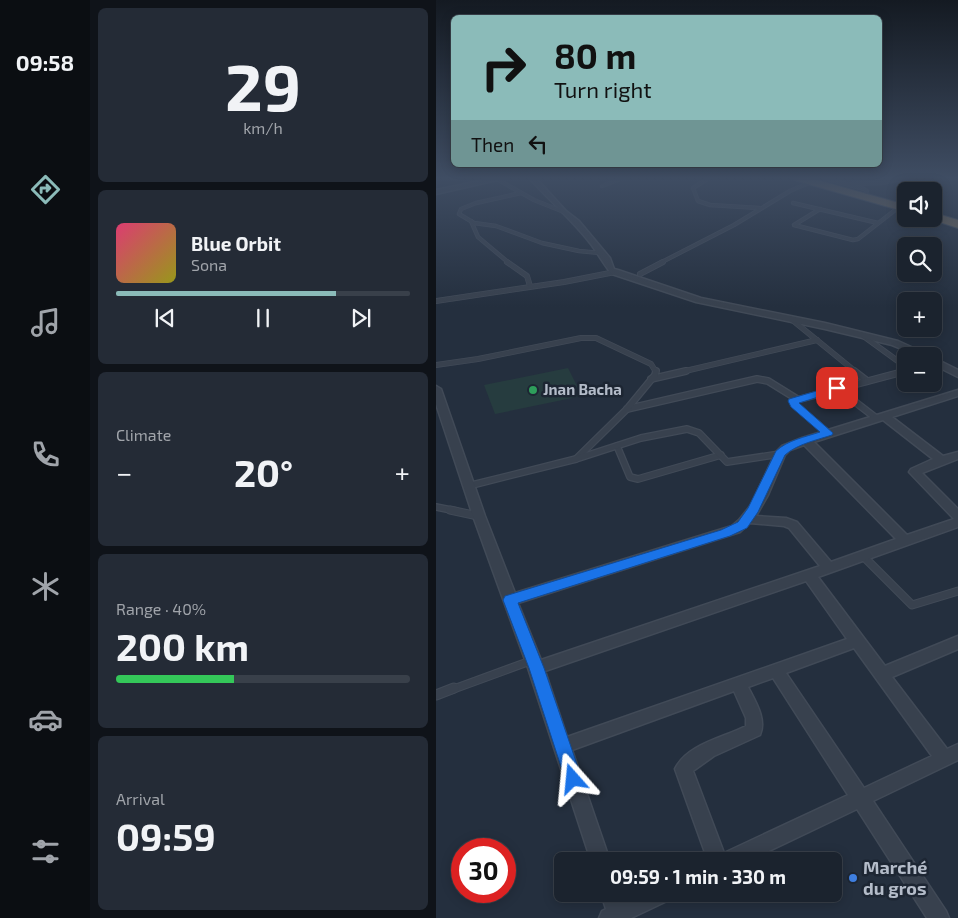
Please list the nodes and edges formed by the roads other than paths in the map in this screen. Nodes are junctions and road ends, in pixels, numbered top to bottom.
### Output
1 (471, 221) joint
2 (575, 221) edge
3 (740, 221) edge
4 (801, 221) edge
5 (869, 221) edge
6 (882, 221) edge
7 (878, 223) junction
8 (600, 253) junction
9 (615, 272) junction
10 (640, 274) dead end
11 (530, 286) junction
12 (436, 300) edge
13 (790, 318) junction
14 (862, 335) junction
15 (817, 340) junction
16 (905, 347) edge
17 (897, 360) edge
18 (436, 364) edge
19 (942, 366) edge
20 (897, 373) edge
21 (958, 374) edge
22 (652, 379) junction
23 (867, 381) junction
24 (837, 388) junction
25 (436, 389) edge
26 (958, 393) edge
27 (797, 399) junction
28 (627, 409) junction
29 (880, 417) junction
30 (828, 433) junction
31 (806, 440) junction
32 (617, 446) junction
33 (780, 454) junction
34 (958, 455) edge
35 (720, 456) junction
36 (576, 459) junction
37 (941, 460) junction
38 (468, 486) junction
39 (436, 506) edge
40 (479, 516) junction
41 (958, 516) edge
42 (747, 519) junction
43 (958, 522) edge
44 (905, 541) junction
45 (863, 556) junction
46 (830, 568) junction
47 (809, 575) junction
48 (958, 591) edge
49 (510, 600) junction
50 (858, 641) junction
51 (958, 642) edge
52 (535, 664) junction
53 (776, 670) junction
54 (883, 674) junction
55 (739, 684) junction
56 (436, 695) edge
57 (562, 746) junction
58 (950, 755) edge
59 (860, 798) junction
60 (597, 852) edge
61 (714, 852) edge
62 (747, 852) edge
63 (612, 902) edge
64 (644, 902) edge
65 (615, 917) edge
66 (939, 918) edge

1 - 8 lane
1 - 11 lane
2 - 8 street
3 - 10 lane
4 - 7 lane
5 - 7 lane
6 - 7 lane
8 - 9 street
9 - 11 lane
9 - 13 street
11 - 12 lane
13 - 14 street
13 - 15 lane
14 - 16 street
14 - 17 lane
15 - 22 lane
15 - 23 lane
18 - 22 lane
19 - 21 street
20 - 23 lane
22 - 28 lane
23 - 24 lane
24 - 27 lane
24 - 29 lane
25 - 38 street
26 - 29 street
27 - 28 lane
27 - 30 lane
28 - 36 lane
29 - 30 street
29 - 37 street
30 - 31 street
31 - 33 street
31 - 44 street
32 - 35 lane
32 - 35 lane
32 - 36 lane
33 - 35 lane
33 - 42 street
34 - 37 street
36 - 38 lane
37 - 41 street
38 - 40 street
39 - 40 lane
40 - 49 street
42 - 46 street
42 - 49 street
43 - 44 street
44 - 45 street
45 - 46 street
45 - 48 lane
46 - 47 street
47 - 50 street
47 - 52 street
49 - 52 street
50 - 53 street
50 - 54 street
51 - 54 street
52 - 56 lane
52 - 57 street
53 - 55 street
53 - 59 street
54 - 58 street
55 - 57 street
55 - 61 street
57 - 60 street
58 - 59 street
59 - 62 street
59 - 66 street
63 - 65 street
64 - 65 street

